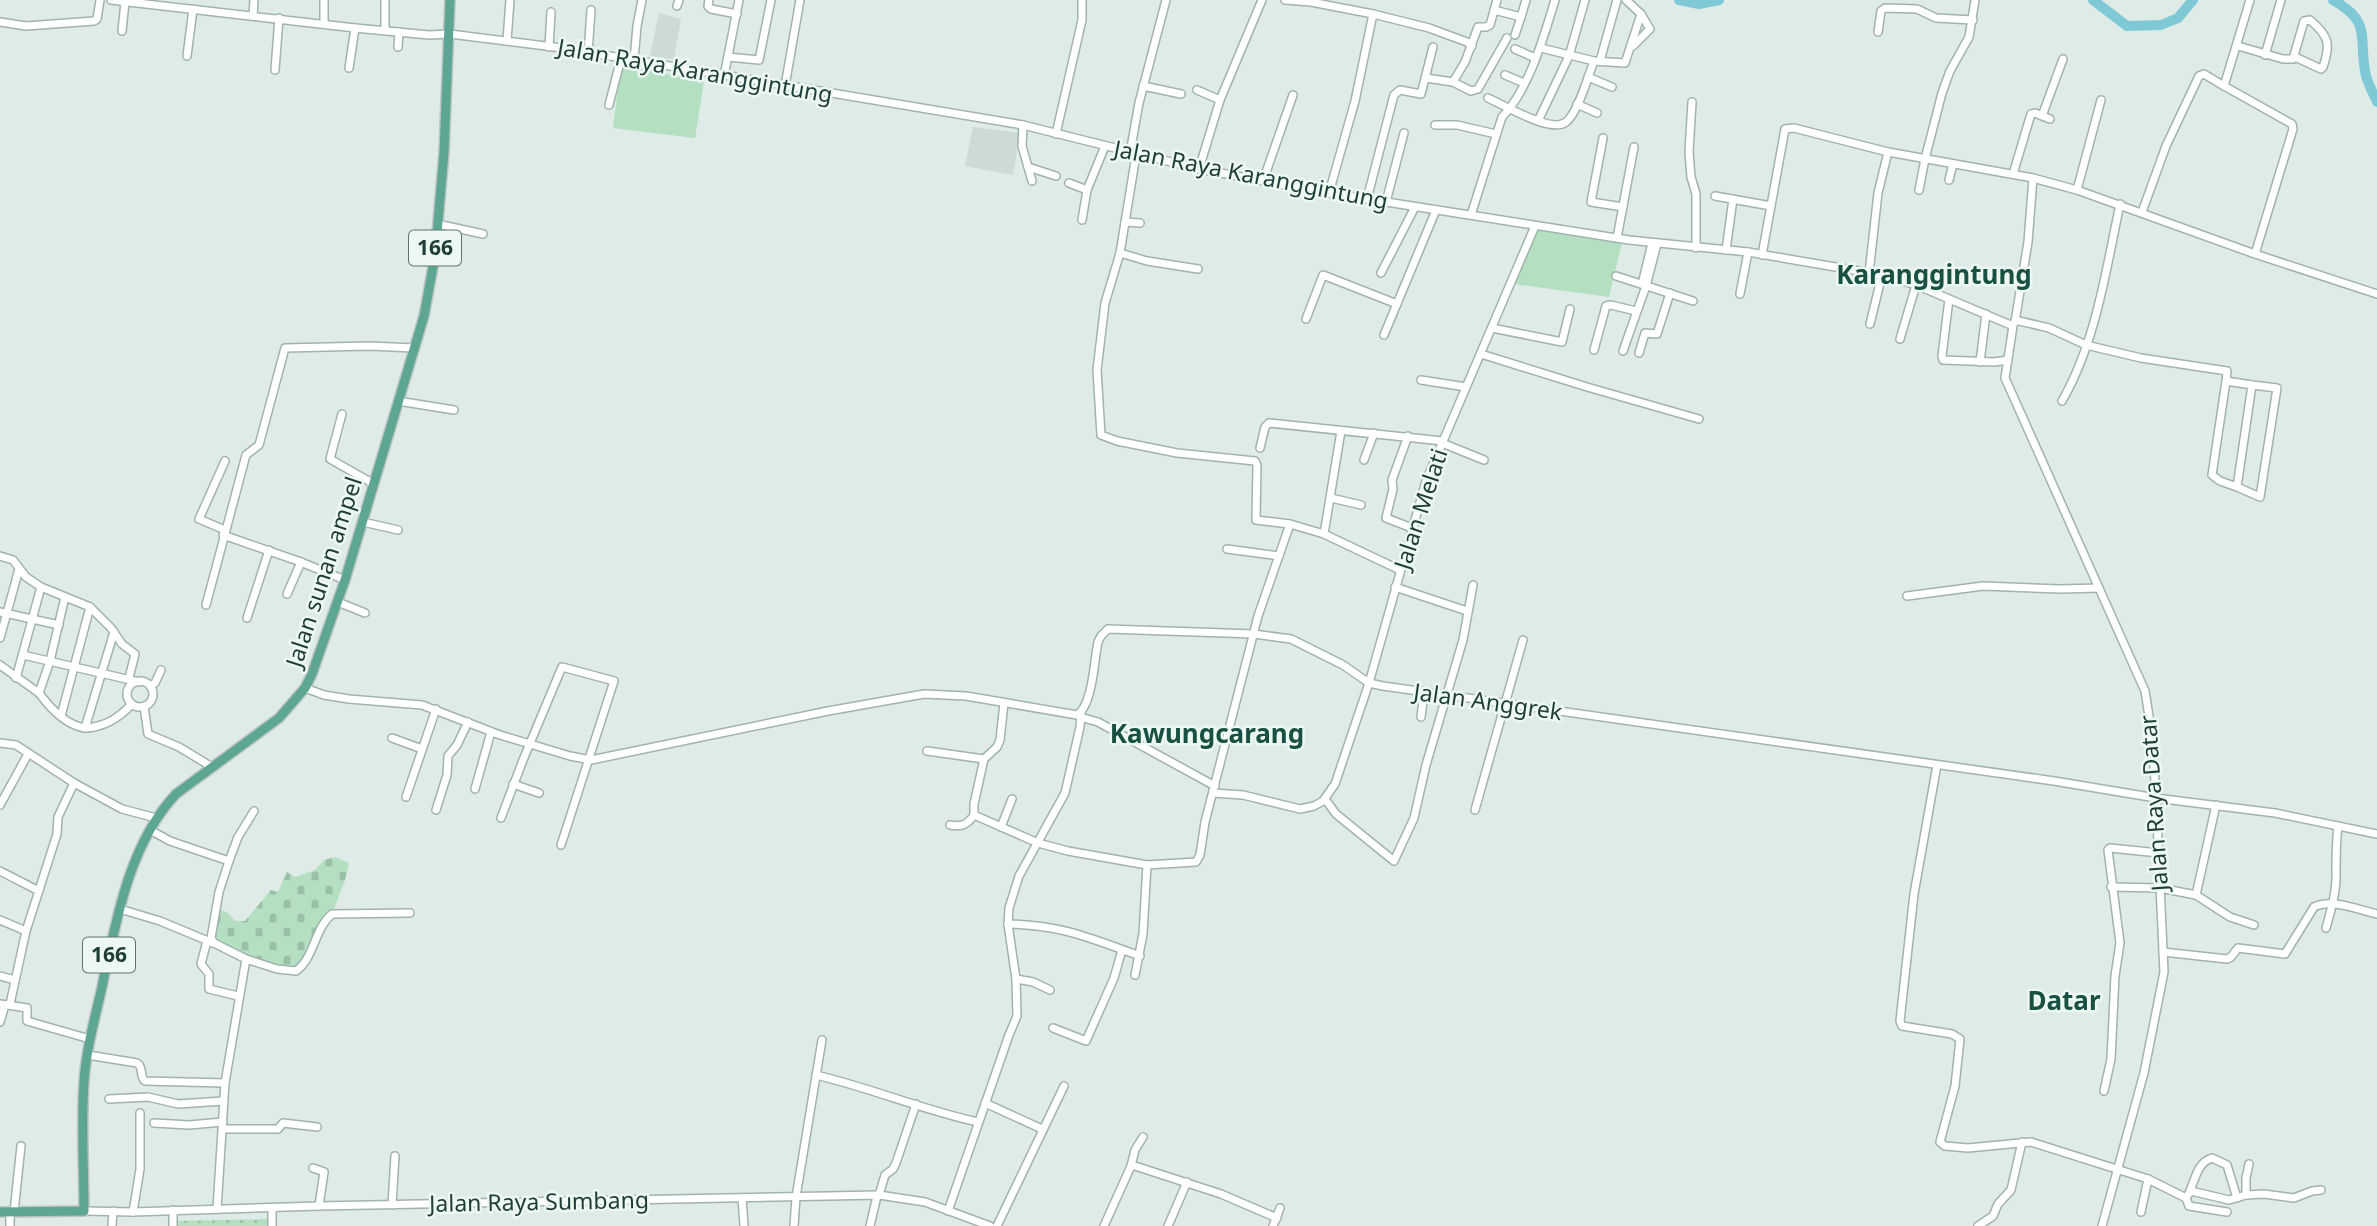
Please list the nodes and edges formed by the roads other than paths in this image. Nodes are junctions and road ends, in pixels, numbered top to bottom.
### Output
1 (100, 0) edge
2 (111, 0) edge
3 (254, 0) edge
4 (324, 0) edge
5 (386, 0) edge
6 (450, 0) edge
7 (510, 0) edge
8 (642, 0) edge
9 (709, 0) edge
10 (739, 0) edge
11 (771, 0) edge
12 (800, 0) edge
13 (1082, 0) edge
14 (1166, 0) edge
15 (1262, 0) edge
16 (1285, 0) edge
17 (1368, 0) edge
18 (1497, 0) edge
19 (1526, 0) edge
20 (1555, 0) edge
21 (1585, 0) edge
22 (1617, 0) edge
23 (1626, 0) edge
24 (1975, 0) edge
25 (2250, 0) edge
26 (2281, 0) edge
27 (1300, 1) edge
28 (125, 2) junction
29 (177, 4) edge
30 (193, 9) junction
31 (592, 10) dead end
32 (1494, 10) junction
33 (551, 12) dead end
34 (1369, 13) junction
35 (1642, 14) junction
36 (737, 15) junction
37 (253, 16) junction
38 (1521, 17) junction
39 (279, 18) junction
40 (1972, 20) junction
41 (0, 22) edge
42 (324, 24) junction
43 (355, 28) junction
44 (385, 30) junction
45 (122, 31) dead end
46 (399, 32) junction
47 (1878, 32) dead end
48 (450, 34) junction
49 (507, 41) junction
50 (1472, 46) junction
51 (2238, 46) junction
52 (398, 47) dead end
53 (549, 47) junction
54 (1433, 47) dead end
55 (1541, 48) junction
56 (1631, 48) junction
57 (1515, 49) dead end
58 (588, 53) junction
59 (2265, 55) junction
60 (187, 56) dead end
61 (1569, 56) junction
62 (728, 57) junction
63 (2295, 57) junction
64 (621, 58) junction
65 (1535, 58) junction
66 (2063, 59) dead end
67 (634, 60) junction
68 (1597, 61) junction
69 (349, 68) dead end
70 (275, 70) dead end
71 (1505, 75) dead end
72 (724, 76) junction
73 (1588, 77) junction
74 (1426, 78) junction
75 (1453, 82) junction
76 (1524, 83) junction
77 (785, 86) junction
78 (1143, 86) junction
79 (2224, 86) junction
80 (1612, 87) dead end
81 (1197, 90) dead end
82 (1181, 94) dead end
83 (1293, 95) dead end
84 (1488, 98) dead end
85 (1220, 100) junction
86 (2101, 100) dead end
87 (1692, 102) dead end
88 (1577, 104) junction
89 (609, 105) dead end
90 (1511, 108) junction
91 (1597, 113) dead end
92 (2042, 116) junction
93 (2050, 119) dead end
94 (1538, 121) junction
95 (1023, 125) junction
96 (1435, 125) dead end
97 (1404, 133) dead end
98 (1056, 134) junction
99 (1496, 134) junction
100 (1603, 138) dead end
101 (1105, 146) junction
102 (1634, 147) dead end
103 (1888, 152) junction
104 (1133, 154) junction
105 (1925, 159) junction
106 (1953, 164) junction
107 (1028, 167) junction
108 (1199, 169) junction
109 (2013, 174) junction
110 (1056, 176) dead end
111 (2033, 178) junction
112 (1949, 180) dead end
113 (1032, 181) dead end
114 (1263, 181) junction
115 (1069, 183) dead end
116 (1087, 190) junction
117 (1919, 190) dead end
118 (2077, 190) junction
119 (1329, 193) junction
120 (1715, 196) dead end
121 (1367, 199) junction
122 (1733, 200) junction
123 (1386, 202) junction
124 (2120, 204) junction
125 (1771, 206) junction
126 (1415, 207) junction
127 (1623, 207) junction
128 (1436, 210) junction
129 (2142, 212) junction
130 (1471, 215) junction
131 (1082, 220) dead end
132 (1125, 222) junction
133 (1140, 223) dead end
134 (437, 224) junction
135 (1535, 226) junction
136 (483, 234) dead end
137 (1617, 238) junction
138 (1655, 243) junction
139 (1696, 247) junction
140 (1726, 250) junction
141 (1748, 252) junction
142 (1120, 253) junction
143 (2255, 254) junction
144 (1762, 255) junction
145 (1198, 269) dead end
146 (1381, 273) dead end
147 (1869, 273) junction
148 (1882, 275) junction
149 (1616, 276) dead end
150 (1916, 285) junction
151 (1643, 287) junction
152 (1670, 293) junction
153 (1740, 294) dead end
154 (2377, 294) edge
155 (1949, 299) junction
156 (1693, 301) dead end
157 (1397, 304) junction
158 (1570, 309) dead end
159 (1636, 312) junction
160 (1986, 314) junction
161 (1306, 319) dead end
162 (2014, 323) junction
163 (1870, 324) dead end
164 (1492, 328) junction
165 (1384, 335) dead end
166 (1900, 340) dead end
167 (2086, 345) junction
168 (414, 348) junction
169 (1594, 350) dead end
170 (1623, 351) dead end
171 (1639, 353) dead end
172 (1481, 354) junction
173 (2008, 360) junction
174 (1980, 362) junction
175 (1422, 380) dead end
176 (2226, 381) junction
177 (2252, 385) junction
178 (1466, 387) junction
179 (398, 401) junction
180 (2062, 401) dead end
181 (454, 410) dead end
182 (342, 414) dead end
183 (1699, 419) dead end
184 (1341, 431) junction
185 (1374, 433) junction
186 (1408, 436) junction
187 (1443, 442) junction
188 (1260, 448) dead end
189 (1364, 460) dead end
190 (1483, 460) dead end
191 (225, 461) dead end
192 (373, 485) junction
193 (2237, 487) junction
194 (1331, 498) junction
195 (1361, 505) dead end
196 (363, 522) junction
197 (1290, 524) junction
198 (1412, 528) junction
199 (398, 530) dead end
200 (224, 533) junction
201 (1324, 534) junction
202 (1227, 549) dead end
203 (269, 550) junction
204 (0, 556) edge
205 (1279, 556) junction
206 (301, 562) junction
207 (19, 569) junction
208 (1400, 570) junction
209 (345, 580) junction
210 (1473, 585) dead end
211 (41, 587) junction
212 (1395, 587) junction
213 (2099, 588) junction
214 (287, 594) dead end
215 (1907, 596) dead end
216 (65, 597) junction
217 (338, 602) junction
218 (206, 604) dead end
219 (90, 607) junction
220 (1467, 611) junction
221 (3, 613) edge
222 (365, 613) dead end
223 (247, 618) dead end
224 (33, 620) junction
225 (59, 625) junction
226 (114, 632) junction
227 (1254, 634) junction
228 (0, 638) edge
229 (1523, 640) dead end
230 (23, 655) junction
231 (50, 661) junction
232 (0, 666) edge
233 (74, 667) junction
234 (161, 670) dead end
235 (102, 673) junction
236 (16, 678) junction
237 (129, 678) junction
238 (139, 682) junction
239 (1369, 683) junction
240 (150, 686) junction
241 (305, 688) junction
242 (1424, 692) junction
243 (39, 693) junction
244 (1447, 696) junction
245 (1004, 703) junction
246 (132, 704) junction
247 (1506, 705) junction
248 (144, 706) junction
249 (436, 709) junction
250 (1080, 715) junction
251 (61, 716) junction
252 (1421, 717) dead end
253 (468, 722) junction
254 (85, 727) junction
255 (491, 732) junction
256 (392, 737) dead end
257 (0, 743) edge
258 (531, 745) junction
259 (422, 749) junction
260 (927, 751) dead end
261 (28, 754) junction
262 (588, 760) junction
263 (984, 760) junction
264 (1937, 765) junction
265 (214, 766) junction
266 (74, 783) junction
267 (513, 783) junction
268 (475, 789) dead end
269 (1214, 790) junction
270 (539, 793) dead end
271 (406, 797) dead end
272 (2156, 798) junction
273 (1012, 799) dead end
274 (1322, 802) junction
275 (0, 805) edge
276 (2216, 805) junction
277 (436, 810) dead end
278 (1475, 810) dead end
279 (254, 811) dead end
280 (974, 815) junction
281 (156, 818) junction
282 (501, 818) dead end
283 (950, 825) dead end
284 (2338, 825) junction
285 (1001, 827) junction
286 (149, 830) junction
287 (2377, 834) edge
288 (1038, 843) junction
289 (561, 845) dead end
290 (2159, 852) junction
291 (229, 861) junction
292 (1147, 865) junction
293 (0, 872) edge
294 (2111, 887) junction
295 (2160, 888) junction
296 (39, 891) junction
297 (2196, 895) junction
298 (2333, 904) junction
299 (120, 909) junction
300 (410, 913) dead end
301 (2377, 914) edge
302 (0, 920) edge
303 (1008, 924) junction
304 (2254, 925) dead end
305 (2326, 928) dead end
306 (26, 931) junction
307 (211, 942) junction
308 (1122, 950) junction
309 (2163, 952) junction
310 (1140, 956) junction
311 (246, 959) junction
312 (1135, 975) dead end
313 (0, 976) edge
314 (1016, 979) junction
315 (15, 980) junction
316 (1050, 990) dead end
317 (238, 996) junction
318 (5, 1004) edge
319 (0, 1022) edge
320 (1052, 1028) dead end
321 (90, 1039) junction
322 (821, 1040) dead end
323 (88, 1055) junction
324 (816, 1075) junction
325 (225, 1083) junction
326 (1064, 1086) dead end
327 (2104, 1091) dead end
328 (109, 1099) dead end
329 (223, 1101) junction
330 (985, 1103) junction
331 (916, 1104) junction
332 (140, 1113) dead end
333 (978, 1122) junction
334 (153, 1123) dead end
335 (223, 1126) junction
336 (317, 1128) dead end
337 (1042, 1129) junction
338 (1143, 1137) dead end
339 (2022, 1142) junction
340 (21, 1146) dead end
341 (395, 1156) dead end
342 (2249, 1164) dead end
343 (1131, 1166) junction
344 (313, 1168) dead end
345 (2119, 1169) junction
346 (2148, 1179) junction
347 (1187, 1182) junction
348 (2321, 1190) dead end
349 (2188, 1195) junction
350 (2246, 1195) junction
351 (878, 1196) junction
352 (796, 1197) junction
353 (2214, 1197) junction
354 (743, 1198) junction
355 (2237, 1198) junction
356 (392, 1205) junction
357 (319, 1206) junction
358 (272, 1208) junction
359 (1280, 1208) dead end
360 (2213, 1208) junction
361 (217, 1209) junction
362 (84, 1210) junction
363 (173, 1210) junction
364 (113, 1211) junction
365 (948, 1211) junction
366 (8, 1212) edge
367 (133, 1212) junction
368 (2141, 1212) dead end
369 (2227, 1212) dead end
370 (1277, 1218) junction
371 (968, 1223) edge
372 (10, 1226) edge
373 (112, 1226) edge
374 (173, 1226) edge
375 (272, 1226) edge
376 (744, 1226) edge
377 (794, 1226) edge
378 (870, 1226) edge
379 (990, 1226) edge
380 (997, 1226) edge
381 (1104, 1226) edge
382 (1168, 1226) edge
383 (1273, 1226) edge
384 (1978, 1226) edge
385 (2102, 1226) edge

1 - 41 street
2 - 28 street, Jalan Raya Karanggintung
3 - 37 street
4 - 42 street
5 - 44 street
6 - 48 main road, Jalan sunan ampel / 166
7 - 49 street
8 - 67 street
9 - 36 street
10 - 36 street
11 - 62 street
12 - 77 street
13 - 98 street
14 - 78 street
15 - 85 street
16 - 27 street
17 - 34 street
18 - 32 street
19 - 38 street
20 - 55 street
21 - 61 street
22 - 68 street
23 - 35 street
24 - 40 street
25 - 51 street
26 - 59 street
27 - 34 street
28 - 29 street, Jalan Raya Karanggintung
28 - 45 street
29 - 30 street, Jalan Raya Karanggintung
30 - 37 street, Jalan Raya Karanggintung
30 - 60 street
31 - 58 street
32 - 38 street
32 - 50 street
33 - 53 street
34 - 50 street
34 - 119 street
35 - 56 street
35 - 56 street
36 - 62 street
37 - 39 street, Jalan Raya Karanggintung
38 - 75 street
39 - 42 street, Jalan Raya Karanggintung
39 - 70 street
40 - 47 street
40 - 105 street
42 - 43 street, Jalan Raya Karanggintung
43 - 44 street, Jalan Raya Karanggintung
43 - 69 street
44 - 46 street, Jalan Raya Karanggintung
46 - 48 street, Jalan Raya Karanggintung
46 - 52 street
48 - 49 street, Jalan Raya Karanggintung
48 - 134 main road, Jalan sunan ampel / 166
49 - 53 street, Jalan Raya Karanggintung
50 - 75 street
51 - 59 street
51 - 79 street
53 - 58 street, Jalan Raya Karanggintung
54 - 74 street
55 - 61 street
55 - 65 street
56 - 68 street
57 - 65 street
58 - 64 street, Jalan Raya Karanggintung
59 - 63 street
61 - 68 street
61 - 94 street
62 - 72 street
63 - 63 street
64 - 67 street, Jalan Raya Karanggintung
64 - 89 street
65 - 76 street
66 - 92 street
67 - 72 street, Jalan Raya Karanggintung
68 - 73 street
71 - 76 street
72 - 77 street, Jalan Raya Karanggintung
73 - 80 street
73 - 88 street
74 - 75 street
74 - 121 street
76 - 90 street
77 - 95 street, Jalan Raya Karanggintung
78 - 82 street
78 - 104 street
79 - 129 street
79 - 143 street
81 - 85 street
83 - 114 street
84 - 90 street
85 - 108 street
86 - 118 street
87 - 139 street
88 - 91 street
88 - 94 street
90 - 94 street
90 - 99 street
92 - 93 street
92 - 109 street
95 - 98 street, Jalan Raya Karanggintung
95 - 107 street
96 - 99 street
97 - 123 street
98 - 101 street, Jalan Raya Karanggintung
99 - 130 street
100 - 127 street
101 - 104 street, Jalan Raya Karanggintung
101 - 116 street
102 - 127 street
103 - 105 street
103 - 125 street
103 - 147 street
104 - 108 street, Jalan Raya Karanggintung
104 - 132 street
105 - 106 street
105 - 117 street
106 - 109 street
106 - 112 street
107 - 110 street
107 - 113 street
108 - 114 street, Jalan Raya Karanggintung
109 - 111 street
111 - 118 street
111 - 162 street
114 - 119 street, Jalan Raya Karanggintung
115 - 116 street
116 - 131 street
118 - 124 street
119 - 121 street, Jalan Raya Karanggintung
120 - 122 street
121 - 123 street, Jalan Raya Karanggintung
122 - 125 street
122 - 140 street
123 - 126 street, Jalan Raya Karanggintung
124 - 129 street
124 - 167 street
125 - 144 street
126 - 128 street, Jalan Raya Karanggintung
126 - 146 street
127 - 137 street
128 - 130 street, Jalan Raya Karanggintung
128 - 157 street
129 - 143 street
130 - 135 street, Jalan Raya Karanggintung
132 - 133 street
132 - 142 street
134 - 136 street
134 - 168 main road, Jalan sunan ampel / 166
135 - 137 street, Jalan Raya Karanggintung
135 - 164 street, Jalan Melati
137 - 138 street, Jalan Raya Karanggintung
138 - 139 street, Jalan Raya Karanggintung
138 - 151 street
139 - 140 street, Jalan Raya Karanggintung
140 - 141 street, Jalan Raya Karanggintung
141 - 144 street, Jalan Raya Karanggintung
141 - 153 street
142 - 145 street
142 - 197 street
143 - 154 street
144 - 147 street, Jalan Raya Karanggintung
147 - 148 street, Jalan Raya Karanggintung
148 - 150 street, Jalan Raya Karanggintung
148 - 163 street
149 - 151 street
150 - 155 street, Jalan Raya Karanggintung
150 - 166 street
151 - 152 street
151 - 159 street
152 - 156 street
152 - 171 street
155 - 160 street, Jalan Raya Karanggintung
155 - 174 street
157 - 161 street
157 - 165 street
158 - 164 street
159 - 169 street
159 - 170 street
160 - 162 street, Jalan Raya Karanggintung
160 - 174 street
162 - 167 street, Jalan Raya Karanggintung
162 - 173 street
164 - 172 street, Jalan Melati
167 - 176 street, Jalan Raya Karanggintung
167 - 180 street
168 - 179 main road, Jalan sunan ampel / 166
168 - 200 street
172 - 178 street, Jalan Melati
172 - 183 street
173 - 174 street
173 - 213 street, Jalan Raya Datar
175 - 178 street
176 - 177 street
176 - 193 street
177 - 193 street
177 - 193 street
178 - 187 street, Jalan Melati
179 - 181 street
179 - 192 main road, Jalan sunan ampel / 166
182 - 192 street
184 - 185 street
184 - 188 street
184 - 194 street
185 - 186 street
185 - 189 street
186 - 187 street
186 - 198 street
187 - 190 street
187 - 198 street, Jalan Melati
191 - 200 street
192 - 196 main road, Jalan sunan ampel / 166
194 - 195 street
194 - 201 street
196 - 199 street
196 - 209 main road, Jalan sunan ampel / 166
197 - 201 street
197 - 205 street
198 - 208 street, Jalan Melati
200 - 203 street
200 - 218 street
201 - 208 street
202 - 205 street
203 - 206 street
203 - 223 street
204 - 207 street
205 - 227 street
206 - 209 street
206 - 214 street
207 - 211 street
207 - 221 street
208 - 212 street, Jalan Melati
209 - 217 main road, Jalan sunan ampel / 166
210 - 220 street
211 - 216 street
211 - 224 street
212 - 220 street
212 - 239 street, Jalan Melati
213 - 215 street
213 - 272 street, Jalan Raya Datar
216 - 219 street
216 - 225 street
217 - 222 street
217 - 241 main road, Jalan sunan ampel / 166
219 - 226 street
219 - 233 street
220 - 244 street
221 - 224 street
221 - 228 street
224 - 225 street
224 - 230 street
225 - 231 street
226 - 235 street
226 - 237 street
227 - 239 street, Jalan Anggrek
227 - 250 street, Jalan Anggrek
227 - 269 street
229 - 247 street
230 - 231 street
230 - 236 street
231 - 233 street
231 - 243 street
232 - 236 street
233 - 235 street
233 - 251 street
234 - 240 street
235 - 237 street
235 - 254 street
236 - 243 street
237 - 238 street
238 - 240 street
238 - 246 street
239 - 242 street, Jalan Anggrek
239 - 274 street, Jalan Melati
240 - 248 street
241 - 249 street
241 - 265 main road, Jalan sunan ampel / 166
242 - 244 street, Jalan Anggrek
242 - 252 street
243 - 251 street
244 - 247 street, Jalan Anggrek
244 - 274 street
245 - 250 street
245 - 262 street
245 - 263 street
246 - 248 street
246 - 254 street
247 - 264 street, Jalan Anggrek
247 - 278 street
248 - 265 street
249 - 253 street
249 - 259 street
250 - 269 street
250 - 288 street
251 - 254 street
253 - 255 street
253 - 277 street
255 - 258 street
255 - 268 street
256 - 259 street
257 - 261 street
258 - 262 street
258 - 262 street
258 - 267 street
259 - 271 street
260 - 263 street
261 - 266 street
261 - 275 street
262 - 289 street
263 - 280 street
264 - 272 street, Jalan Anggrek
264 - 339 street
265 - 281 main road, Jalan sunan ampel / 166
266 - 281 street
266 - 296 street
267 - 270 street
267 - 282 street
269 - 274 street
269 - 292 street
272 - 276 street, Jalan Anggrek
272 - 290 street, Jalan Raya Datar
273 - 285 street
276 - 284 street, Jalan Anggrek
276 - 297 street
279 - 291 street
280 - 283 street
280 - 285 street
281 - 286 main road, Jalan sunan ampel / 166
284 - 287 street, Jalan Anggrek
284 - 298 street
285 - 288 street
286 - 291 street
286 - 299 main road, Jalan sunan ampel / 166
288 - 292 street
288 - 303 street
290 - 294 street
290 - 295 street, Jalan Raya Datar
291 - 307 street
292 - 310 street
293 - 296 street
294 - 295 street
294 - 327 street
295 - 297 street
295 - 309 street, Jalan Raya Datar
296 - 306 street
297 - 304 street
298 - 301 street
298 - 305 street
298 - 309 street
299 - 307 street
299 - 321 main road, Jalan sunan ampel / 166
300 - 311 street
302 - 306 street
303 - 308 street
303 - 314 street
306 - 315 street
307 - 311 street
307 - 317 street
308 - 310 street
308 - 320 street
309 - 345 street, Jalan Raya Datar
310 - 312 street
311 - 317 street
313 - 315 street
314 - 316 street
314 - 330 street
315 - 318 street
317 - 325 street
318 - 319 street
318 - 321 street
321 - 323 main road, Jalan sunan ampel / 166
322 - 324 street
323 - 325 street
323 - 362 main road, Jalan sunan ampel / 166
324 - 331 street
324 - 352 street
325 - 329 street
326 - 337 street
328 - 329 street
329 - 335 street
330 - 333 street
330 - 337 street
331 - 333 street
331 - 351 street
332 - 367 street
333 - 365 street
334 - 335 street
335 - 336 street
335 - 361 street
337 - 380 street
338 - 343 street
339 - 345 street
339 - 384 street
340 - 366 street
341 - 356 street
342 - 350 street
343 - 347 street
343 - 381 street
344 - 357 street
345 - 346 street
345 - 385 street, Jalan Raya Datar
346 - 349 street
346 - 368 street
347 - 370 street
347 - 382 street
348 - 350 street
349 - 353 street
349 - 355 street
349 - 360 street
350 - 355 street
351 - 352 street, Jalan Raya Sumbang
351 - 365 street, Jalan Raya Sumbang
351 - 378 street
352 - 354 street, Jalan Raya Sumbang
352 - 377 street
353 - 355 street
353 - 360 street
354 - 356 street, Jalan Raya Sumbang
354 - 376 street
356 - 357 street, Jalan Raya Sumbang
357 - 358 street, Jalan Raya Sumbang
358 - 361 street, Jalan Raya Sumbang
358 - 375 street
359 - 370 street
360 - 369 street
361 - 363 street, Jalan Raya Sumbang
362 - 364 street, Jalan Raya Sumbang
362 - 366 main road
363 - 367 street, Jalan Raya Sumbang
363 - 374 street
364 - 367 street, Jalan Raya Sumbang
364 - 373 street
365 - 371 street, Jalan Raya Sumbang
366 - 372 street
370 - 383 street
371 - 379 street, Jalan Raya Sumbang

